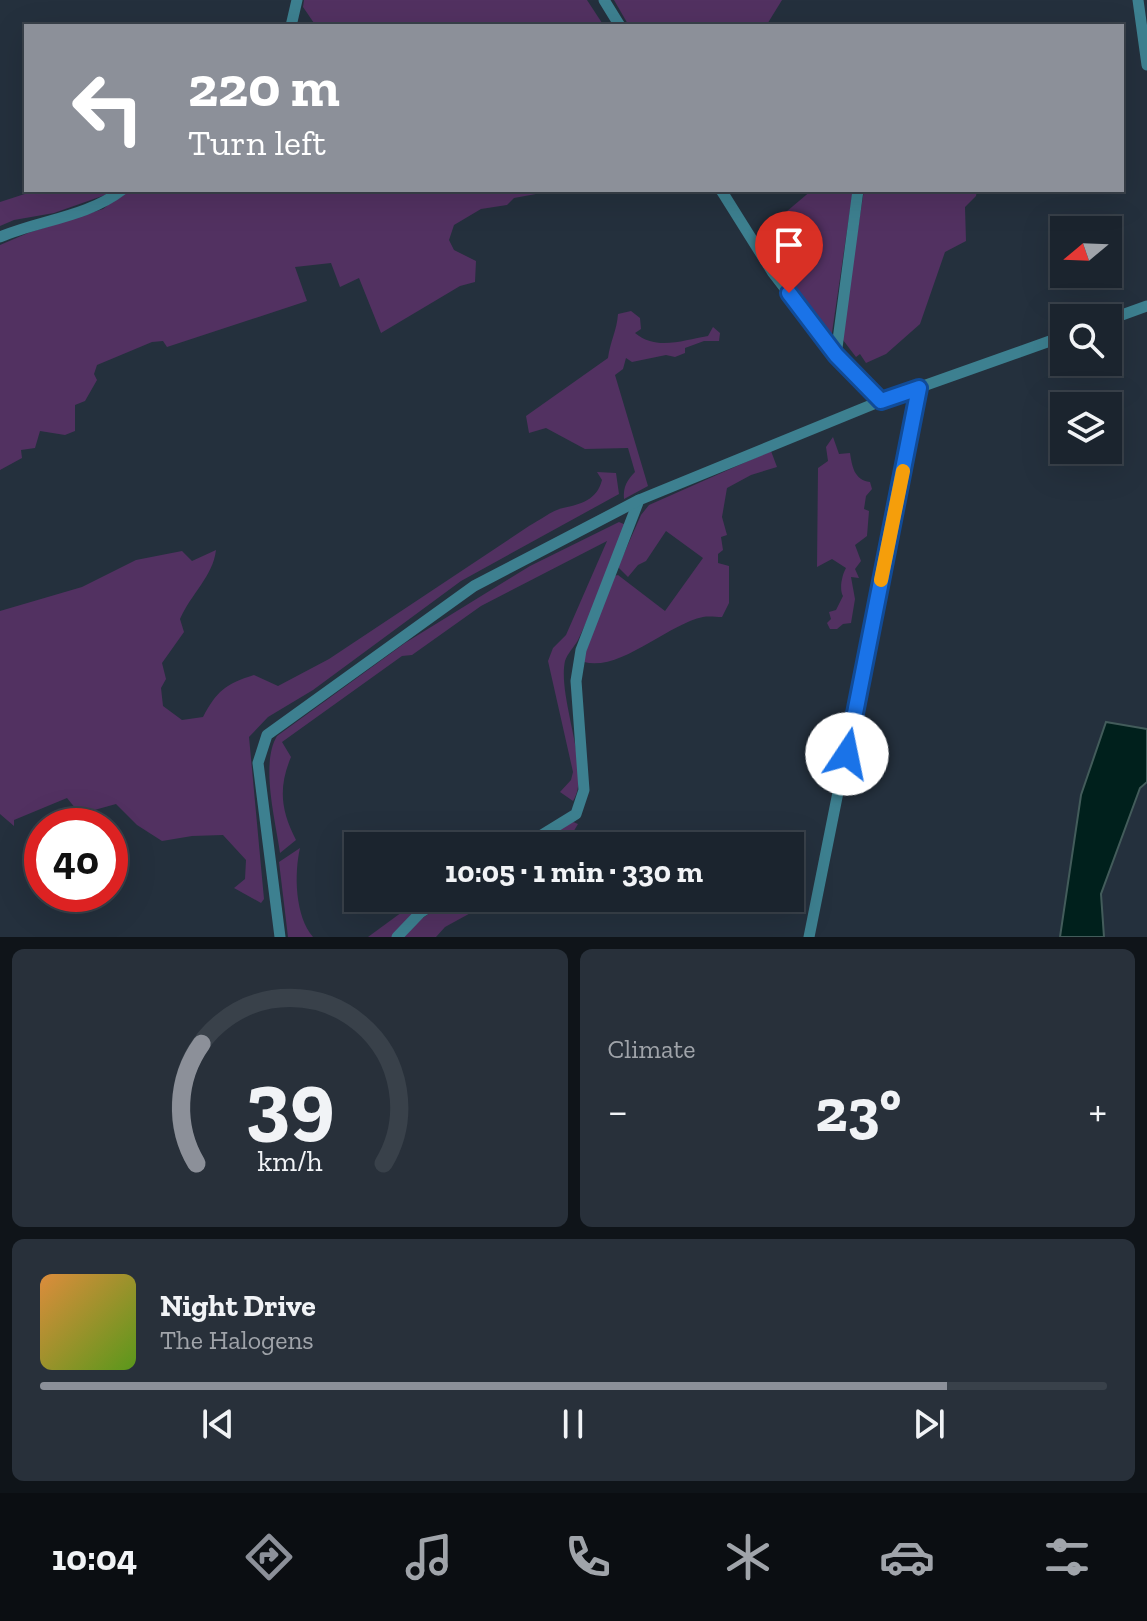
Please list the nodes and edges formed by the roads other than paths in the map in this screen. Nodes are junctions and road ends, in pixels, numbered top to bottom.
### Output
1 (297, 0) edge
2 (604, 0) edge
3 (1138, 0) edge
4 (291, 24) edge
5 (619, 24) edge
6 (1147, 65) edge
7 (119, 192) edge
8 (722, 192) edge
9 (858, 192) edge
10 (0, 237) edge
11 (1147, 306) edge
12 (1122, 315) edge
13 (1050, 341) edge
14 (836, 355) junction
15 (919, 388) junction
16 (881, 401) junction
17 (639, 500) junction
18 (547, 832) edge
19 (422, 912) edge
20 (280, 937) edge
21 (397, 937) edge
22 (809, 937) edge

1 - 4 street
2 - 5 street
3 - 6 street
7 - 10 street
8 - 14 street
9 - 14 street
11 - 12 street
13 - 15 street
14 - 16 street
15 - 16 street
15 - 22 street
16 - 17 street
17 - 18 street
17 - 20 street
19 - 21 street

